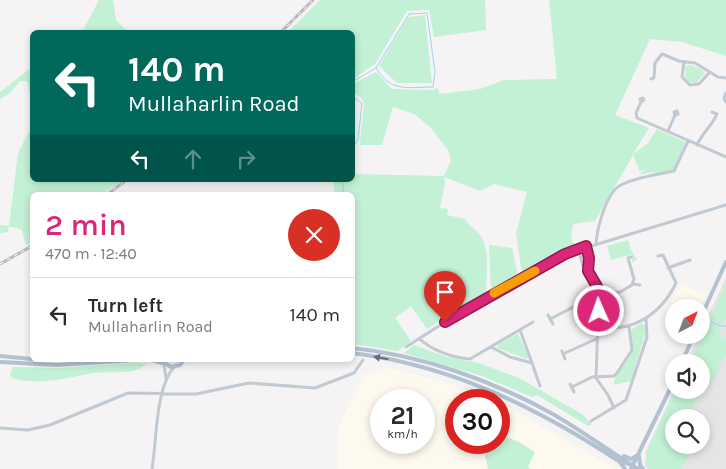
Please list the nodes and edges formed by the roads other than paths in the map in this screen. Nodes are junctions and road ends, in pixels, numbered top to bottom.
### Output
1 (684, 62) junction
2 (709, 73) junction
3 (726, 78) edge
4 (651, 79) dead end
5 (726, 93) edge
6 (641, 102) dead end
7 (726, 102) edge
8 (712, 112) dead end
9 (675, 115) dead end
10 (668, 131) junction
11 (688, 141) junction
12 (698, 145) junction
13 (726, 157) edge
14 (726, 205) edge
15 (596, 244) junction
16 (586, 246) junction
17 (658, 256) dead end
18 (589, 257) junction
19 (631, 257) dead end
20 (690, 260) dead end
21 (726, 262) edge
22 (583, 266) dead end
23 (668, 268) junction
24 (633, 284) junction
25 (640, 285) dead end
26 (599, 295) junction
27 (709, 299) edge
28 (548, 315) dead end
29 (646, 318) junction
30 (550, 319) junction
31 (533, 322) dead end
32 (553, 324) dead end
33 (596, 325) junction
34 (629, 326) junction
35 (520, 330) junction
36 (419, 338) junction
37 (596, 339) junction
38 (406, 347) dead end
39 (491, 347) junction
40 (355, 349) edge
41 (355, 355) edge
42 (0, 356) edge
43 (30, 359) edge
44 (566, 359) dead end
45 (363, 360) dead end
46 (0, 362) edge
47 (104, 362) edge
48 (182, 362) edge
49 (162, 363) edge
50 (532, 363) junction
51 (174, 367) junction
52 (595, 376) junction
53 (166, 378) junction
54 (540, 386) dead end
55 (574, 392) dead end
56 (162, 395) junction
57 (665, 399) edge
58 (614, 408) junction
59 (591, 421) dead end
60 (0, 428) edge
61 (602, 444) junction
62 (639, 454) junction
63 (617, 460) junction
64 (632, 467) edge
65 (152, 469) edge
66 (625, 469) edge
67 (638, 469) edge
68 (643, 469) edge

1 - 2 street
1 - 2 street
1 - 4 street
2 - 3 street
5 - 7 street
6 - 10 street
8 - 12 street
9 - 10 street
10 - 11 street
11 - 12 street
11 - 15 street
12 - 13 street
14 - 15 street
15 - 16 street
16 - 18 street
16 - 36 street
17 - 23 street
18 - 22 street
18 - 26 street
19 - 24 street
20 - 23 street
21 - 27 main road
23 - 29 street
24 - 25 street
24 - 26 street
26 - 30 street
26 - 33 street
28 - 30 street
29 - 34 street
29 - 58 street
30 - 32 street
31 - 35 street
33 - 34 street
33 - 37 street
34 - 52 street
35 - 39 street
35 - 50 street
36 - 38 street
36 - 39 street
37 - 44 street
37 - 52 street
39 - 50 street
40 - 61 main road
63 -> 41 main road
42 - 43 main road
45 - 56 street
46 - 47 main road
48 - 51 main road
49 - 51 main road
49 - 53 street
50 - 54 street
51 - 53 street
52 - 55 street
52 - 58 street
53 - 56 street
56 - 60 street
56 - 65 street
57 - 62 main road
58 - 59 street
61 - 62 main road
61 - 64 main road
62 - 64 main road
62 - 68 main road
63 - 64 main road
63 - 66 main road
64 - 67 main road

